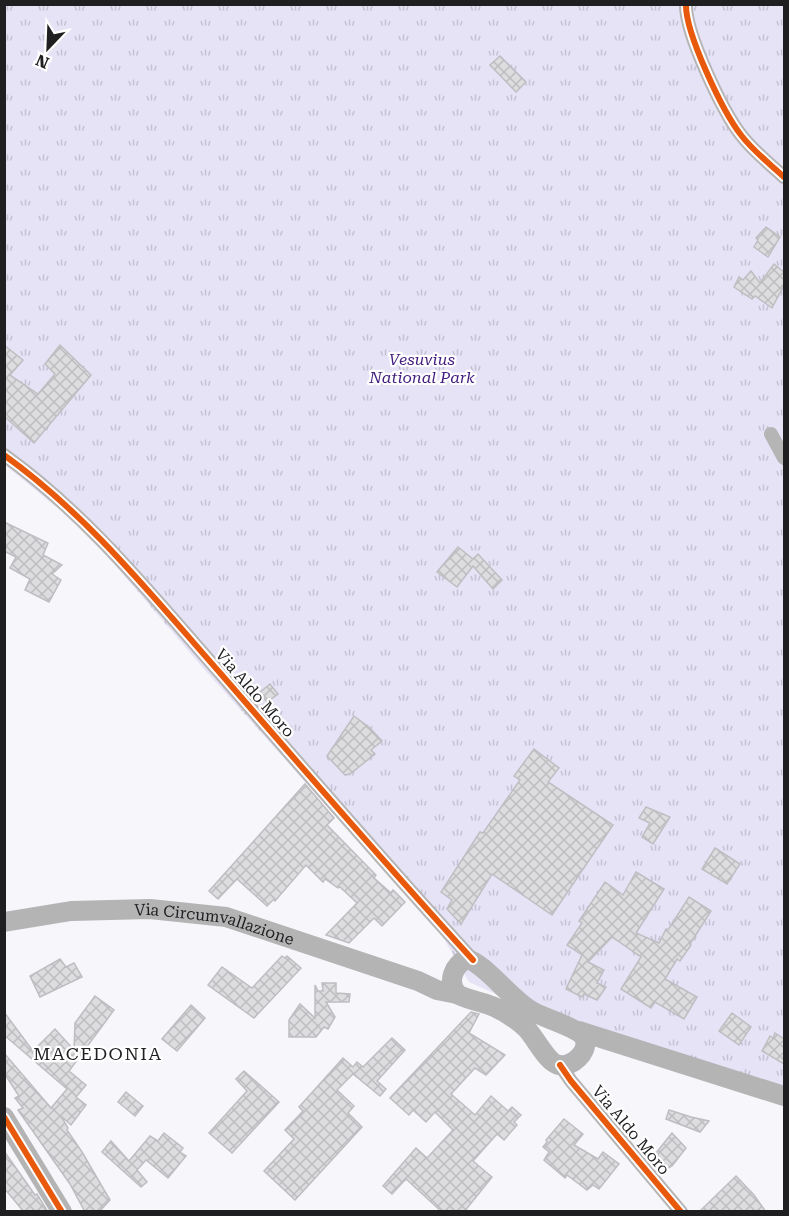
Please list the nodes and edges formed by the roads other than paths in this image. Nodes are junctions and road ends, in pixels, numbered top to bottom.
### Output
1 (686, 4) edge
2 (784, 177) edge
3 (771, 434) dead end
4 (4, 455) edge
5 (784, 458) edge
6 (4, 922) edge
7 (460, 967) junction
8 (418, 981) junction
9 (457, 994) junction
10 (581, 1046) junction
11 (560, 1065) junction
12 (582, 1093) junction
13 (784, 1096) edge
14 (4, 1117) edge
15 (62, 1212) edge
16 (681, 1212) edge

1 - 2 street
3 - 5 street
4 - 7 street, Via Aldo Moro
6 - 8 main road, Via Circumvallazione
7 - 8 main road
7 - 9 main road
7 - 10 main road
8 - 9 main road, Via Circumvallazione
9 - 11 main road, Via Circumvallazione
10 - 11 main road
10 - 12 street, Via Aldo Moro
10 - 13 main road
11 - 12 street, Via Aldo Moro
12 - 16 street, Via Aldo Moro
14 - 15 main road

